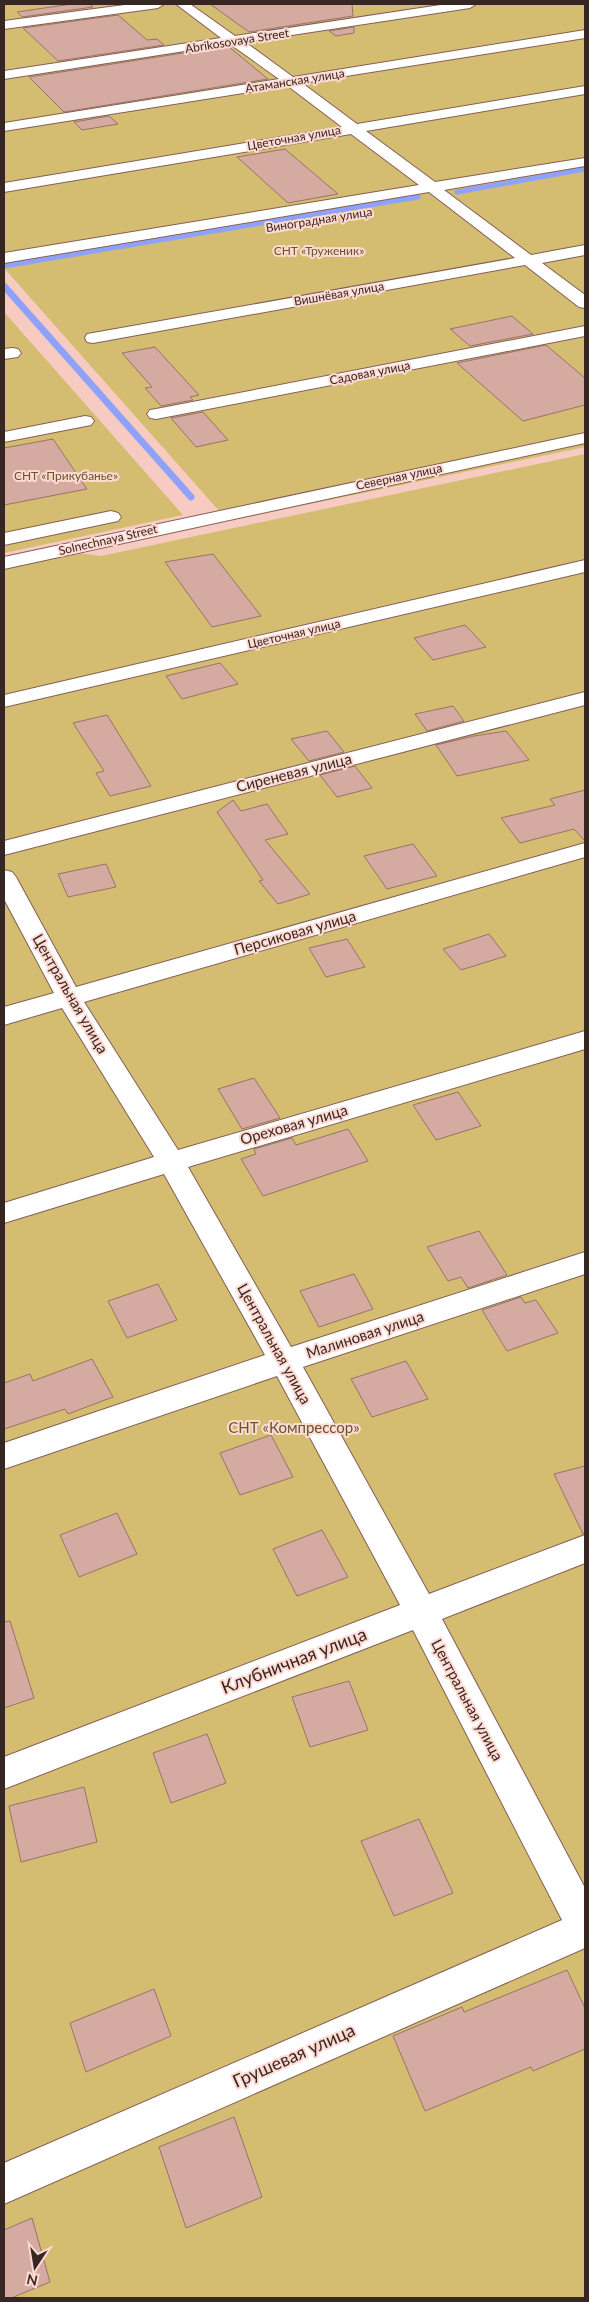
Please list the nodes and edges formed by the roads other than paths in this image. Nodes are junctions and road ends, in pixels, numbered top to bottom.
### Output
1 (158, 4) edge
2 (182, 4) edge
3 (470, 4) edge
4 (4, 25) edge
5 (585, 34) edge
6 (234, 41) junction
7 (4, 75) edge
8 (292, 82) junction
9 (585, 90) edge
10 (4, 127) edge
11 (353, 128) junction
12 (585, 162) edge
13 (585, 176) edge
14 (4, 188) edge
15 (434, 188) junction
16 (449, 200) junction
17 (585, 250) edge
18 (4, 258) edge
19 (528, 260) junction
20 (52, 261) dead end
21 (585, 303) edge
22 (585, 331) edge
23 (92, 338) dead end
24 (156, 414) dead end
25 (85, 421) dead end
26 (4, 437) edge
27 (585, 438) edge
28 (111, 517) dead end
29 (212, 517) joint
30 (4, 539) edge
31 (4, 563) edge
32 (585, 566) edge
33 (585, 698) edge
34 (4, 701) edge
35 (4, 848) edge
36 (585, 850) edge
37 (4, 878) edge
38 (69, 998) junction
39 (4, 1016) edge
40 (585, 1040) edge
41 (171, 1162) junction
42 (4, 1213) edge
43 (585, 1263) edge
44 (284, 1361) junction
45 (4, 1456) edge
46 (585, 1549) edge
47 (421, 1612) junction
48 (4, 1773) edge
49 (585, 1927) edge
50 (4, 2184) edge

1 - 4 street
2 - 6 street
3 - 6 street, Abrikosovaya Street
5 - 8 street, Атаманская улица
6 - 7 street, Abrikosovaya Street
6 - 8 street
8 - 10 street, Атаманская улица
8 - 11 street
9 - 11 street, Цветочная улица
11 - 14 street, Цветочная улица
11 - 15 street
12 - 15 street
13 - 16 street, Виноградная улица
15 - 16 street
15 - 18 street
16 - 19 street
16 - 20 street, Виноградная улица
17 - 19 street, Вишнёвая улица
19 - 21 street
19 - 23 street, Вишнёвая улица
22 - 24 street, Садовая улица
25 - 26 street
27 - 29 street, Северная улица
28 - 30 street
29 - 31 street, Solnechnaya Street
32 - 34 street, Цветочная улица
33 - 35 street, Сиреневая улица
36 - 38 street, Персиковая улица
37 - 38 street, Центральная улица
38 - 39 street, Персиковая улица
38 - 41 street, Центральная улица
40 - 41 street, Ореховая улица
41 - 42 street, Ореховая улица
41 - 44 street, Центральная улица
43 - 44 street, Малиновая улица
44 - 45 street, Малиновая улица
44 - 47 street, Центральная улица
46 - 47 street, Клубничная улица
47 - 48 street, Клубничная улица
47 - 49 street, Центральная улица
49 - 50 street, Грушевая улица

